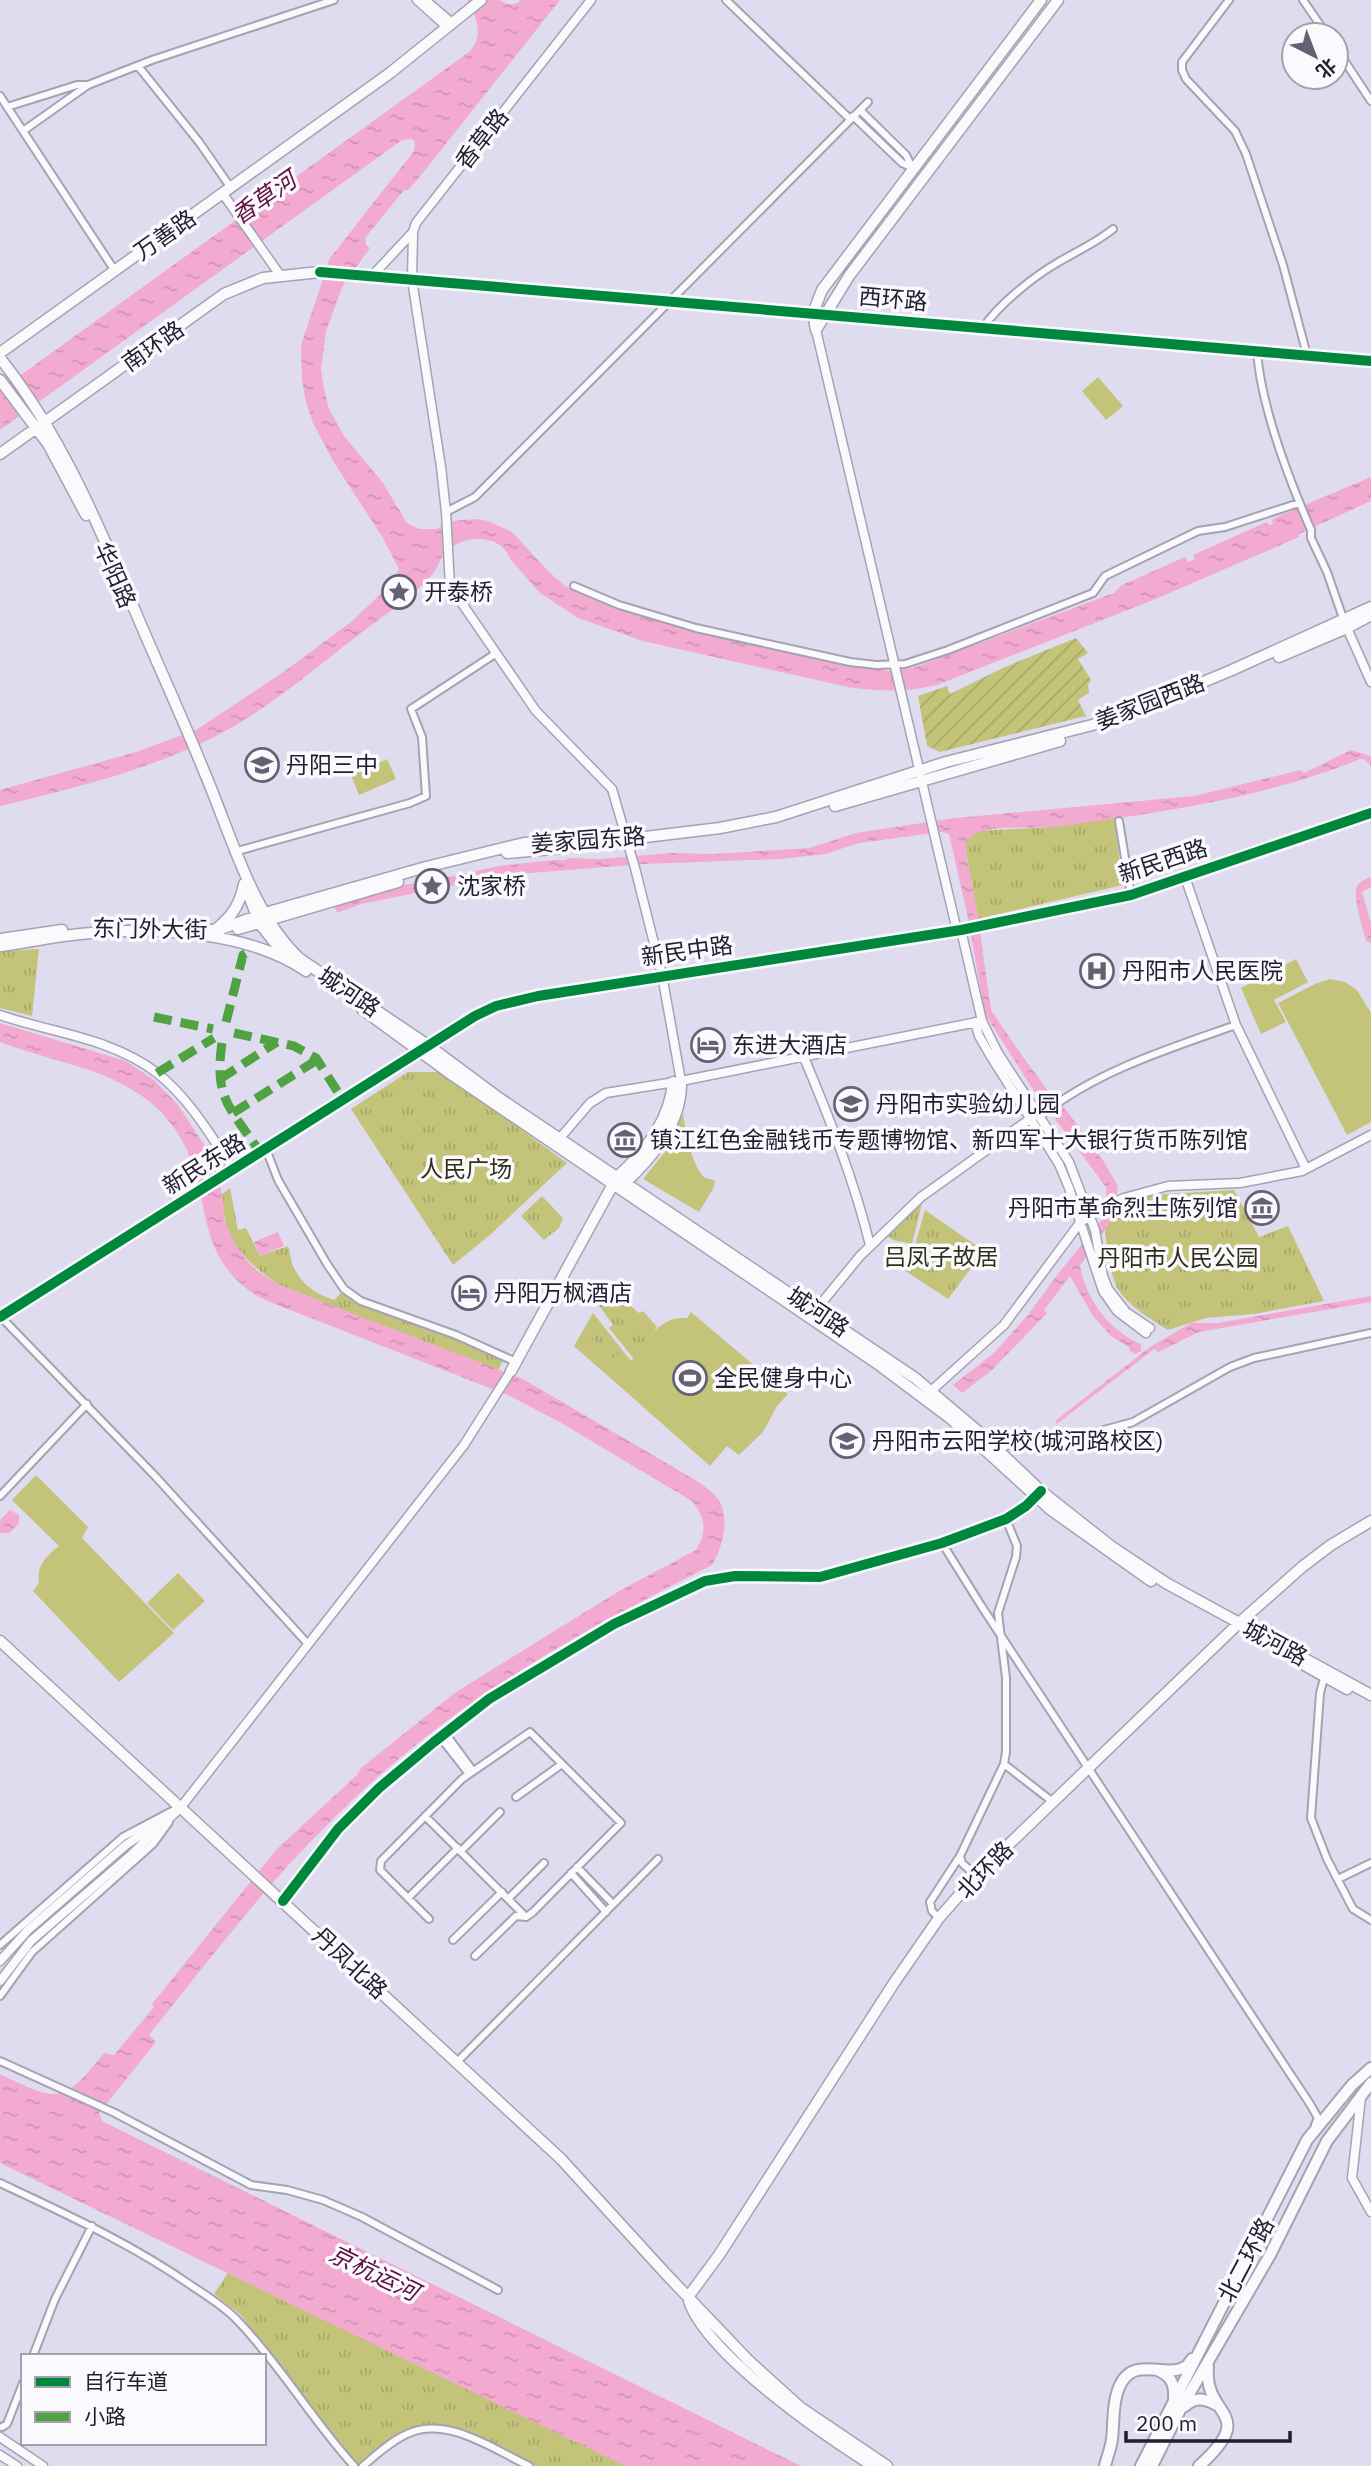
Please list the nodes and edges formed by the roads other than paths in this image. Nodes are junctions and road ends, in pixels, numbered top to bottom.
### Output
1 (334, 0) edge
2 (417, 0) edge
3 (425, 0) edge
4 (481, 0) edge
5 (591, 0) edge
6 (726, 0) edge
7 (1041, 0) edge
8 (1058, 0) edge
9 (1229, 0) edge
10 (1303, 0) edge
11 (1317, 21) edge
12 (449, 25) junction
13 (138, 66) junction
14 (1350, 69) edge
15 (88, 85) junction
16 (0, 96) edge
17 (1371, 101) edge
18 (869, 102) dead end
19 (7, 107) junction
20 (860, 110) junction
21 (852, 118) junction
22 (23, 131) junction
23 (913, 169) junction
24 (923, 178) junction
25 (227, 191) junction
26 (1113, 229) dead end
27 (412, 232) junction
28 (115, 271) junction
29 (320, 272) joint
30 (280, 275) junction
31 (372, 276) junction
32 (412, 280) junction
33 (668, 301) junction
34 (818, 314) junction
35 (983, 328) junction
36 (816, 330) joint
37 (1257, 351) junction
38 (0, 353) edge
39 (1307, 355) junction
40 (0, 358) edge
41 (1371, 361) edge
42 (0, 380) edge
43 (45, 422) junction
44 (35, 429) junction
45 (0, 454) edge
46 (1299, 503) junction
47 (446, 512) junction
48 (575, 586) dead end
49 (1371, 607) edge
50 (1371, 615) edge
51 (1345, 625) junction
52 (495, 654) junction
53 (895, 667) junction
54 (1371, 682) edge
55 (183, 727) junction
56 (921, 774) junction
57 (1371, 813) edge
58 (1119, 821) dead end
59 (628, 845) junction
60 (234, 852) junction
61 (1185, 877) junction
62 (244, 884) junction
63 (1131, 895) junction
64 (262, 918) junction
65 (961, 930) junction
66 (213, 933) junction
67 (0, 939) edge
68 (225, 940) joint
69 (0, 946) edge
70 (286, 957) junction
71 (662, 975) junction
72 (0, 1015) edge
73 (978, 1022) junction
74 (1236, 1025) junction
75 (424, 1049) junction
76 (803, 1055) junction
77 (677, 1081) junction
78 (1039, 1115) junction
79 (1371, 1135) edge
80 (560, 1138) junction
81 (267, 1150) junction
82 (1306, 1169) junction
83 (230, 1172) junction
84 (618, 1182) junction
85 (1090, 1216) junction
86 (1081, 1223) junction
87 (870, 1245) junction
88 (815, 1311) junction
89 (0, 1316) edge
90 (1371, 1333) edge
91 (514, 1367) junction
92 (931, 1391) junction
93 (87, 1404) junction
94 (998, 1451) junction
95 (1038, 1494) junction
96 (0, 1496) edge
97 (1006, 1519) junction
98 (1371, 1521) edge
99 (942, 1542) junction
100 (1238, 1625) junction
101 (1000, 1632) junction
102 (0, 1642) edge
103 (308, 1644) junction
104 (1326, 1673) junction
105 (1371, 1695) edge
106 (1371, 1703) edge
107 (442, 1735) junction
108 (562, 1764) junction
109 (1004, 1764) junction
110 (1088, 1768) junction
111 (471, 1773) junction
112 (516, 1797) dead end
113 (1053, 1802) junction
114 (181, 1807) junction
115 (500, 1812) dead end
116 (425, 1816) junction
117 (459, 1850) junction
118 (960, 1856) junction
119 (658, 1859) dead end
120 (544, 1863) dead end
121 (1371, 1863) edge
122 (577, 1867) junction
123 (571, 1873) junction
124 (976, 1876) junction
125 (1338, 1879) junction
126 (502, 1892) junction
127 (408, 1898) junction
128 (508, 1899) junction
129 (283, 1901) junction
130 (614, 1904) junction
131 (606, 1912) junction
132 (526, 1917) junction
133 (939, 1918) junction
134 (429, 1919) dead end
135 (1371, 1920) edge
136 (453, 1940) dead end
137 (0, 1944) edge
138 (475, 1956) dead end
139 (0, 1961) edge
140 (0, 1981) edge
141 (0, 1996) edge
142 (0, 2061) edge
143 (456, 2063) junction
144 (1371, 2068) edge
145 (1371, 2083) edge
146 (1362, 2094) junction
147 (1307, 2140) junction
148 (0, 2183) edge
149 (1371, 2211) edge
150 (92, 2226) junction
151 (498, 2290) dead end
152 (688, 2297) junction
153 (34, 2354) edge
154 (1196, 2356) junction
155 (1208, 2364) junction
156 (1151, 2368) junction
157 (21, 2388) edge
158 (1178, 2405) junction
159 (1220, 2406) junction
160 (2, 2427) edge
161 (0, 2437) edge
162 (0, 2455) edge
163 (17, 2466) edge
164 (44, 2466) edge
165 (354, 2466) edge
166 (363, 2466) edge
167 (528, 2466) edge
168 (873, 2466) edge
169 (887, 2466) edge
170 (1105, 2466) edge
171 (1141, 2466) edge
172 (1152, 2466) edge
173 (1199, 2466) edge

1 - 13 street
2 - 12 street
3 - 12 street
4 - 12 main road, 万善路
5 - 27 street, 香草路
6 - 21 street
7 - 23 main road
8 - 24 main road
9 - 39 street
10 - 11 street
12 - 25 main road, 万善路
13 - 15 street
13 - 25 street
14 - 17 street
15 - 19 street
15 - 22 street
16 - 19 street
18 - 20 street
19 - 22 street
20 - 21 street
20 - 23 street
21 - 23 street
21 - 33 street
22 - 28 street
23 - 24 street
23 - 34 main road
24 - 34 main road
25 - 28 main road, 万善路
25 - 30 street
26 - 35 street
27 - 31 street, 香草路
27 - 32 street
28 - 38 main road, 万善路
29 - 30 main road, 南环路
29 - 31 street
30 - 43 main road, 南环路
31 - 32 street
32 - 33 street, 西环路
32 - 47 street
33 - 34 street, 西环路
33 - 47 street
34 - 35 street, 西环路
34 - 36 main road
35 - 37 street, 西环路
36 - 53 street
37 - 39 street, 西环路
37 - 46 street
39 - 41 street, 西环路
40 - 43 main road
42 - 44 main road, 华阳路
43 - 44 main road, 南环路
43 - 55 main road
44 - 45 main road, 南环路
44 - 55 main road, 华阳路
46 - 51 street
46 - 53 street
47 - 52 street
48 - 53 street
49 - 51 main road, 姜家园西路
50 - 51 main road, 姜家园西路
51 - 54 street
51 - 56 main road, 姜家园西路
52 - 59 street
52 - 60 street
53 - 56 street
55 - 60 main road
56 - 59 main road, 姜家园东路
56 - 65 street
57 - 61 street, 新民西路
58 - 63 street
59 - 64 main road, 姜家园东路
59 - 71 street
60 - 62 main road
60 - 64 main road
61 - 63 street, 新民西路
61 - 74 street
62 - 64 main road
62 - 66 main road
63 - 65 street, 新民西路
64 - 66 main road, 东门外大街
64 - 70 main road, 城河路
64 - 75 main road, 城河路
65 - 71 street, 新民中路
65 - 73 street
66 - 67 main road, 东门外大街
66 - 68 main road, 东门外大街
66 - 69 main road, 东门外大街
68 - 70 main road, 城河路
70 - 75 main road, 城河路
71 - 75 street, 新民中路
71 - 77 street
72 - 83 street
73 - 76 street
73 - 78 street
74 - 78 street
74 - 82 street
75 - 80 main road, 城河路
75 - 81 street, 新民东路
75 - 84 main road, 城河路
76 - 77 street
76 - 87 street
77 - 80 street
77 - 84 main road
78 - 85 street
78 - 86 street
78 - 87 street
79 - 82 street
80 - 84 main road, 城河路
81 - 83 street, 新民东路
81 - 91 street
82 - 85 street
83 - 89 street, 新民东路
84 - 88 main road, 城河路
84 - 91 main road
84 - 95 main road, 城河路
85 - 86 street
85 - 86 street
86 - 92 street
87 - 88 street
88 - 92 main road, 城河路
89 - 93 street
90 - 94 street
91 - 103 street
92 - 94 main road, 城河路
93 - 96 street
93 - 103 street
94 - 95 main road, 城河路
95 - 97 street
95 - 100 main road, 城河路
97 - 99 street
97 - 101 street
98 - 100 main road, 北环路
99 - 101 street
99 - 107 street
100 - 104 main road, 城河路
100 - 110 main road, 北环路
101 - 109 street
101 - 110 street
102 - 114 main road, 丹凤北路
103 - 114 street
104 - 105 main road, 城河路
104 - 106 main road, 城河路
104 - 125 street
107 - 111 street
107 - 129 street
108 - 111 street
108 - 112 street
108 - 122 street
109 - 113 street
109 - 118 street
110 - 113 main road, 北环路
110 - 147 street
111 - 116 street
113 - 124 main road, 北环路
114 - 129 main road, 丹凤北路
114 - 137 street
114 - 139 street
114 - 140 street
114 - 141 street
115 - 117 street
116 - 117 street
116 - 127 street
117 - 126 street
117 - 127 street
118 - 124 street
118 - 133 street
119 - 130 street
120 - 128 street
121 - 125 street
122 - 123 street
122 - 130 street
123 - 131 street
123 - 132 street
124 - 133 main road, 北环路
125 - 135 street
126 - 128 street
126 - 136 street
127 - 134 street
128 - 132 street
129 - 143 main road, 丹凤北路
130 - 131 street
131 - 143 street
132 - 138 street
133 - 152 main road, 北环路
142 - 151 street
143 - 152 main road, 丹凤北路
144 - 147 main road, 北二环路
145 - 146 main road, 北二环路
146 - 149 street
146 - 155 main road, 北二环路
147 - 154 main road, 北二环路
148 - 150 street
150 - 153 street
150 - 165 street
152 - 168 main road
152 - 169 main road
154 - 156 main road
154 - 158 main road, 北二环路
155 - 158 main road, 北二环路
155 - 159 main road
156 - 158 main road
156 - 170 main road
157 - 160 street
158 - 159 main road
158 - 171 main road, 北二环路
158 - 172 main road, 北二环路
159 - 173 main road
161 - 164 street
162 - 163 street
166 - 167 street

